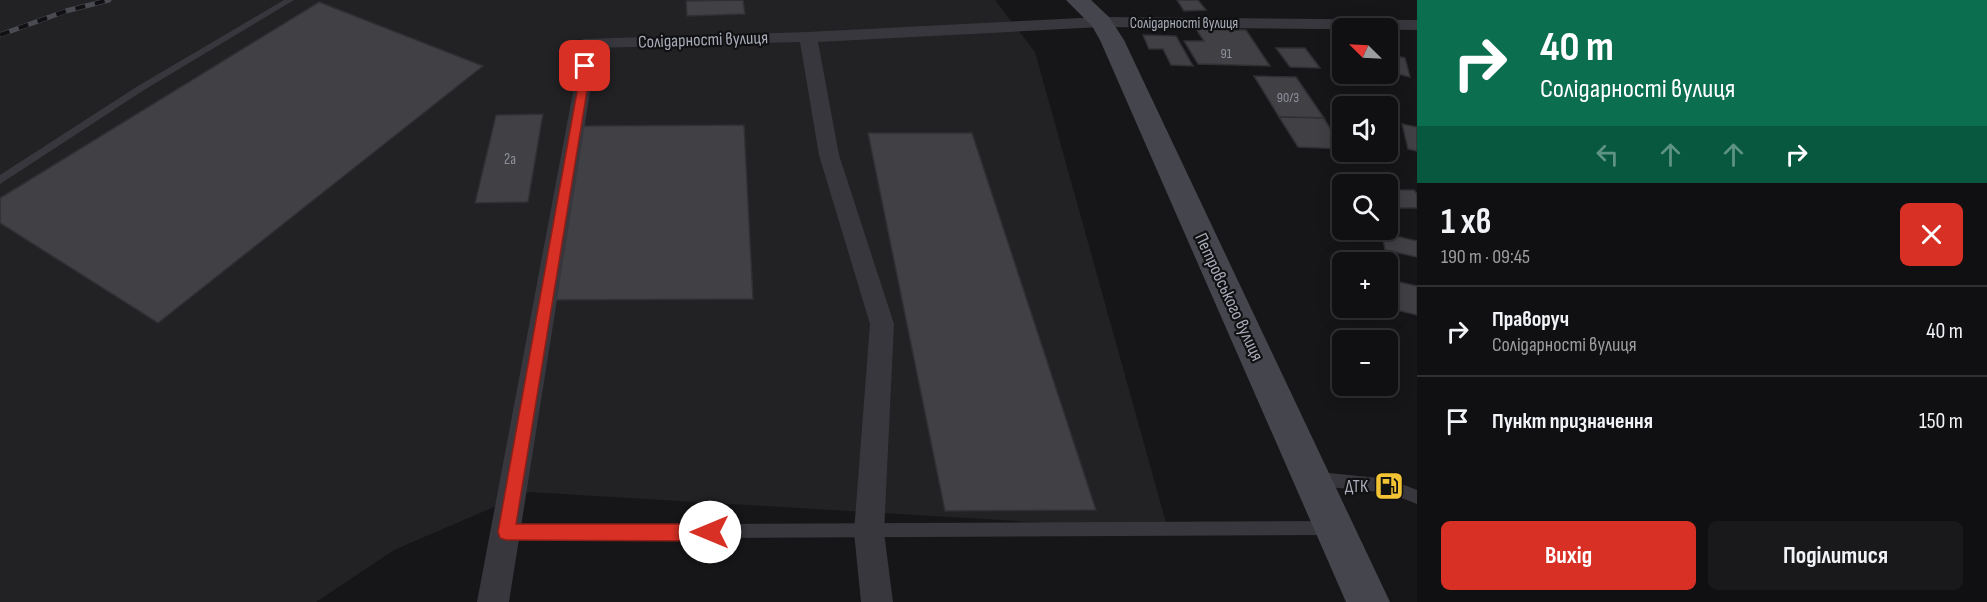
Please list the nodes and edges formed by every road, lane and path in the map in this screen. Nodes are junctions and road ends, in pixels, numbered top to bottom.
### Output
1 (290, 0) edge
2 (1077, 0) edge
3 (1101, 22) junction
4 (1417, 25) edge
5 (808, 37) junction
6 (0, 180) edge
7 (1312, 479) junction
8 (1417, 497) edge
9 (1336, 528) junction
10 (506, 532) junction
11 (869, 532) junction
12 (493, 602) edge
13 (877, 602) edge
14 (1368, 602) edge

1 - 6 lane
2 - 3 main road, Петровського вулиця
3 - 4 street, Солідарності вулиця
3 - 5 street, Солідарності вулиця
3 - 7 main road, Петровського вулиця
5 - 10 street, Солідарності вулиця
5 - 11 street
7 - 8 lane
7 - 9 main road, Петровського вулиця
9 - 11 lane
9 - 14 main road, Петровського вулиця
10 - 11 lane
10 - 12 street, Солідарності вулиця
11 - 13 street

